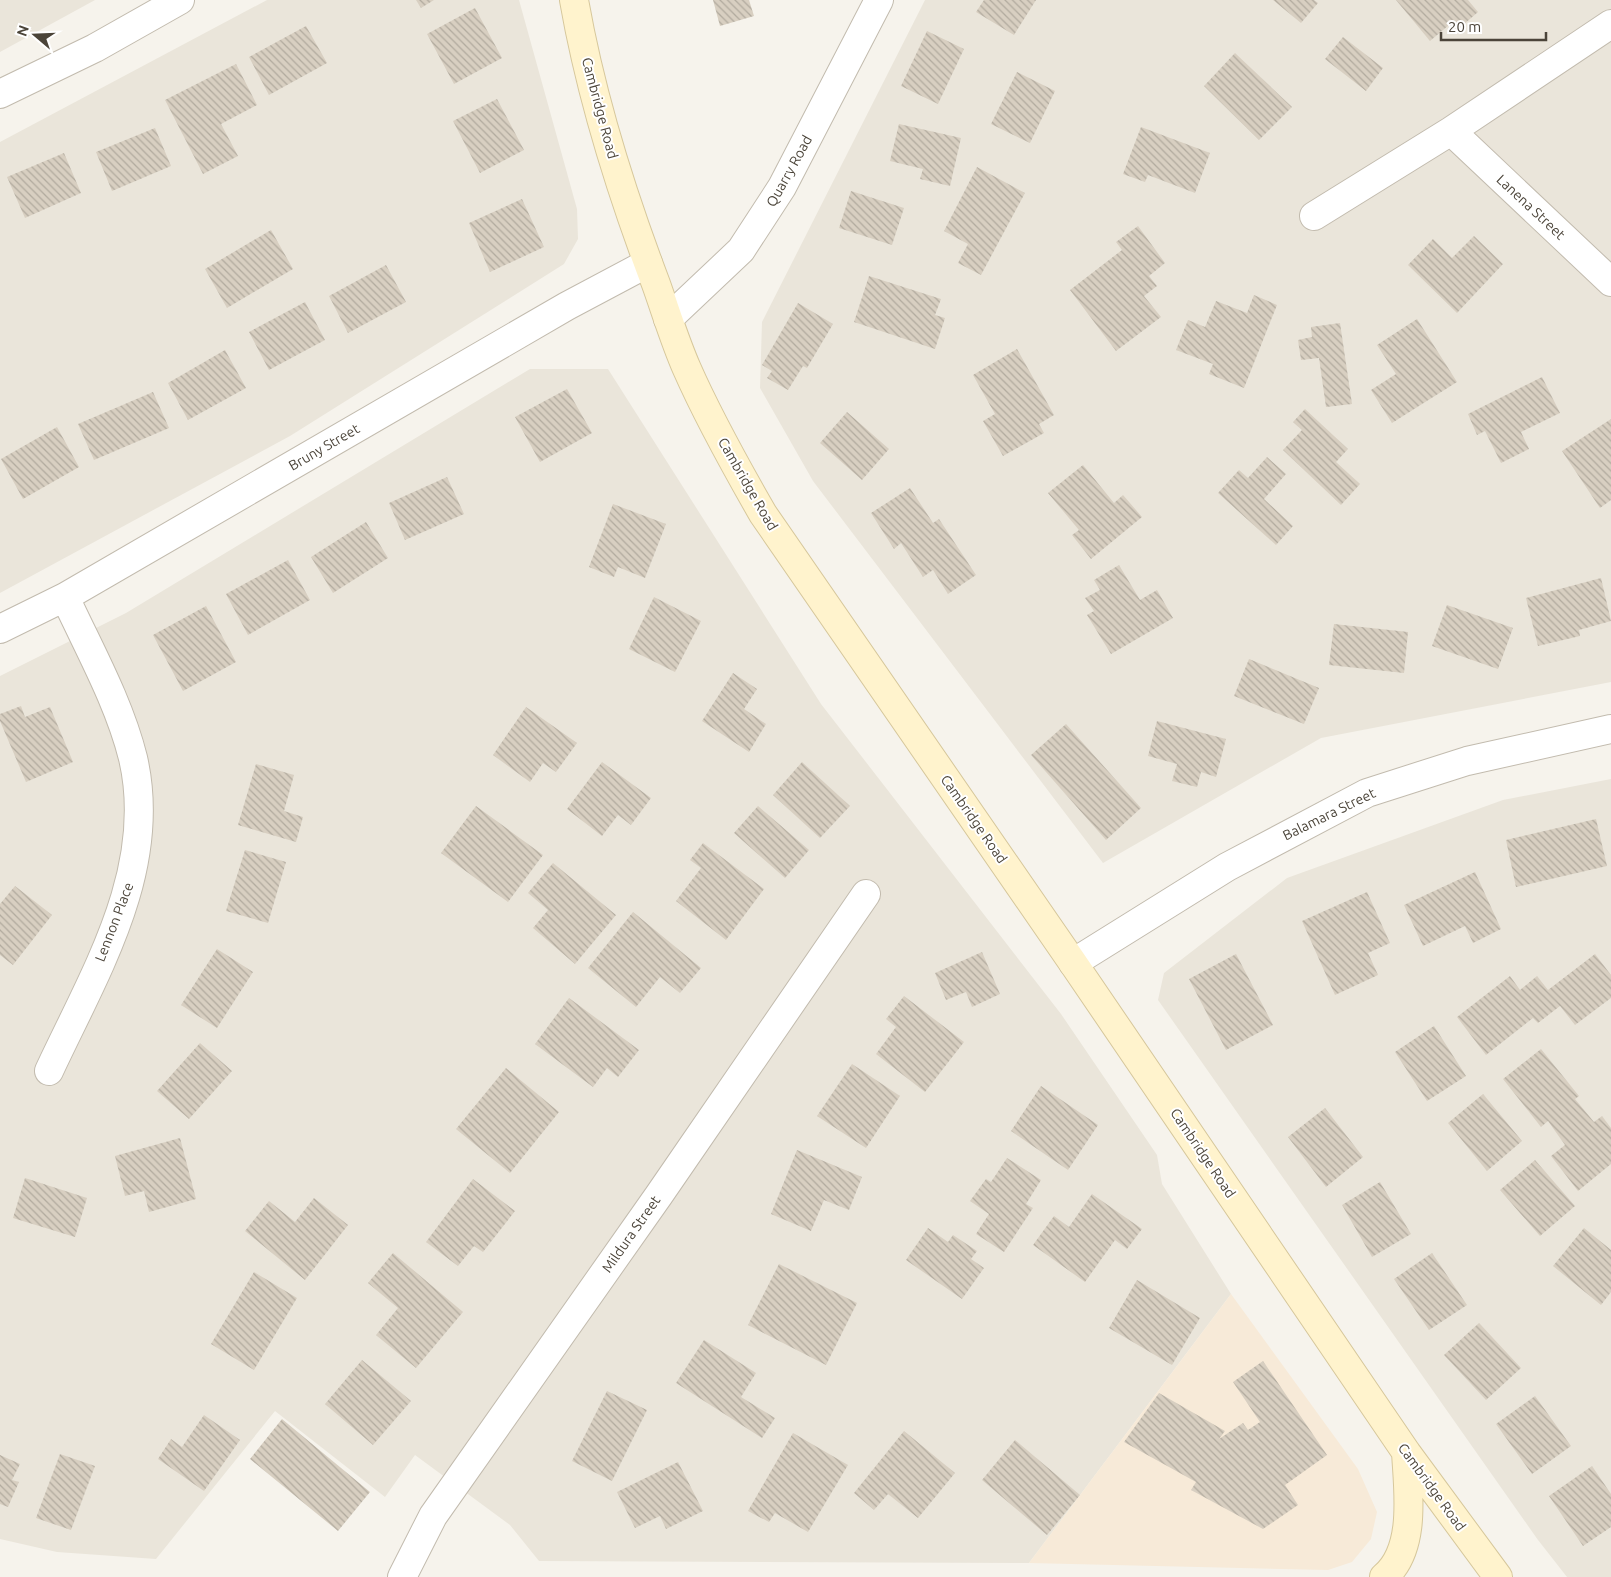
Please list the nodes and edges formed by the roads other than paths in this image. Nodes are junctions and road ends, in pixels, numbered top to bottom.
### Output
1 (180, 0) edge
2 (574, 0) edge
3 (879, 0) edge
4 (1611, 24) edge
5 (0, 94) edge
6 (1451, 131) junction
7 (1314, 216) dead end
8 (648, 263) junction
9 (1611, 282) edge
10 (668, 319) junction
11 (65, 597) junction
12 (0, 629) edge
13 (1611, 729) edge
14 (866, 894) dead end
15 (1073, 962) junction
16 (49, 1071) dead end
17 (1406, 1452) junction
18 (402, 1577) edge
19 (1384, 1577) edge
20 (1498, 1577) edge

1 - 5 street
2 - 8 main road, Cambridge Road
3 - 10 street, Quarry Road
4 - 6 street
6 - 7 street
6 - 9 street, Lanena Street
8 - 10 main road, Cambridge Road
8 - 11 street, Bruny Street
10 - 15 main road, Cambridge Road
11 - 12 street, Bruny Street
11 - 16 street, Lennon Place
13 - 15 street, Balamara Street
14 - 18 street, Mildura Street
15 - 17 main road, Cambridge Road
17 - 19 main road
17 - 20 main road, Cambridge Road

